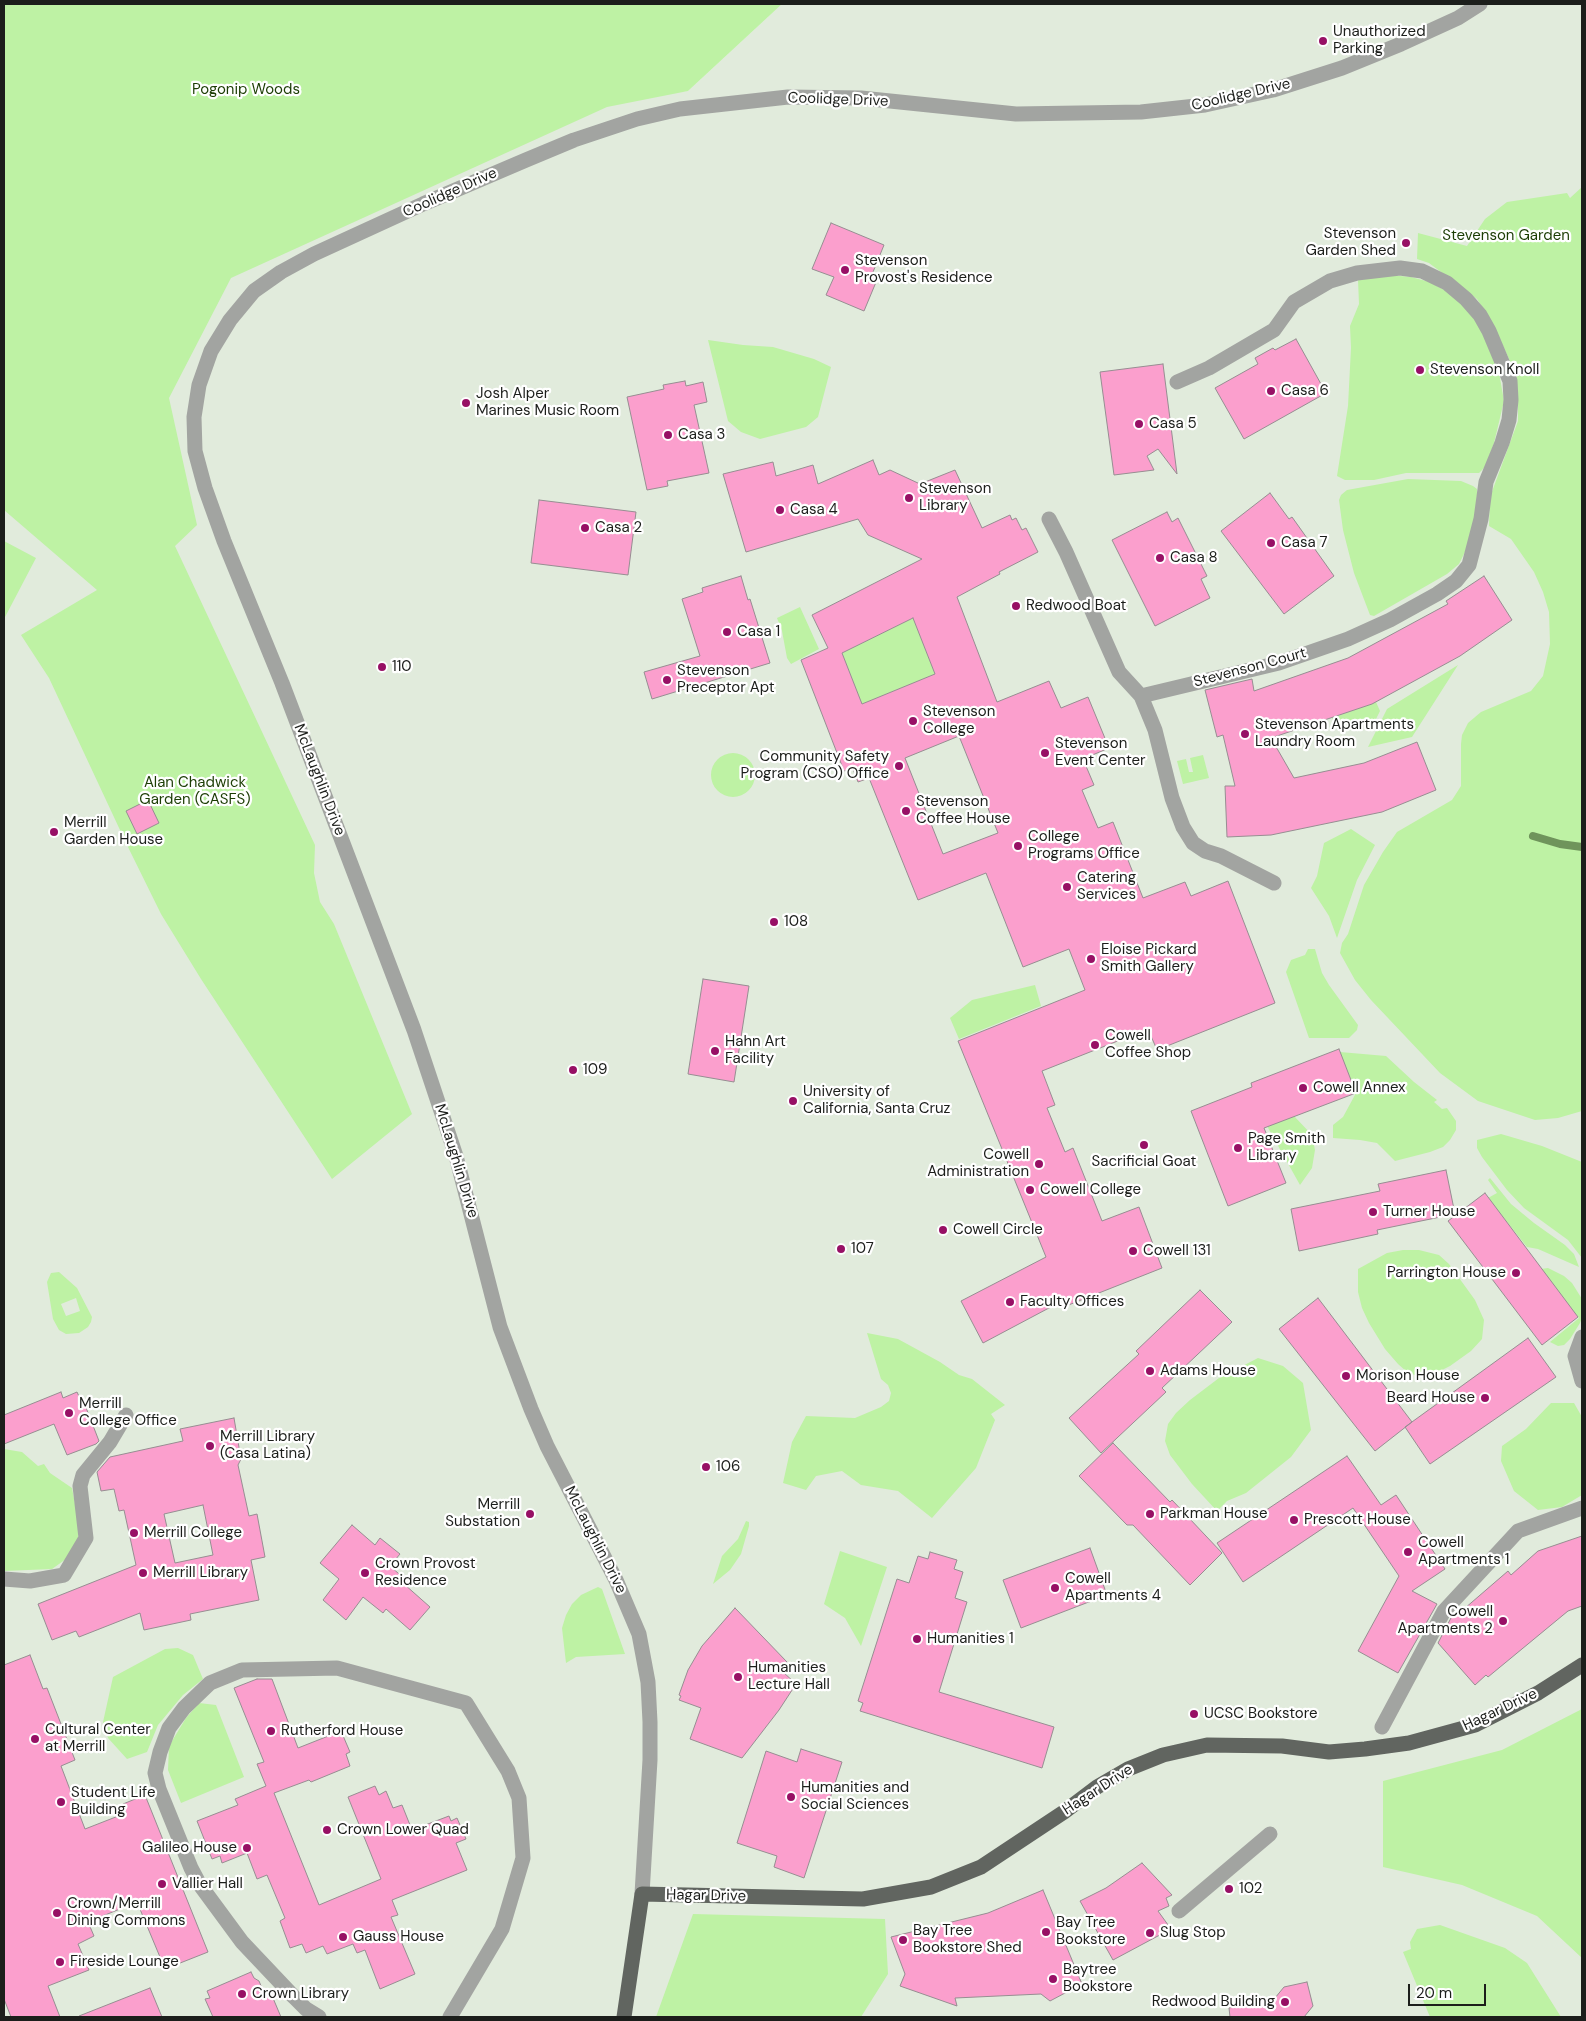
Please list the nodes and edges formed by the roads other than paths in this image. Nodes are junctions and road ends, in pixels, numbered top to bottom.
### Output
1 (1480, 4) edge
2 (230, 320) joint
3 (1177, 382) dead end
4 (1048, 519) dead end
5 (1141, 696) junction
6 (1274, 883) dead end
7 (1582, 1337) edge
8 (1582, 1381) edge
9 (126, 1415) dead end
10 (1582, 1508) edge
11 (4, 1579) edge
12 (1582, 1665) edge
13 (1382, 1728) dead end
14 (1270, 1834) dead end
15 (642, 1894) junction
16 (1179, 1911) dead end
17 (319, 2017) edge
18 (450, 2017) edge
19 (624, 2017) edge

1 - 2 street, Coolidge Drive
2 - 15 street, McLaughlin Drive
3 - 5 street, Stevenson Court
4 - 5 street
5 - 6 street
7 - 8 street
9 - 11 street
10 - 13 street
12 - 15 main road, Hagar Drive
14 - 16 street
15 - 19 main road, McLaughlin Drive
17 - 18 street

